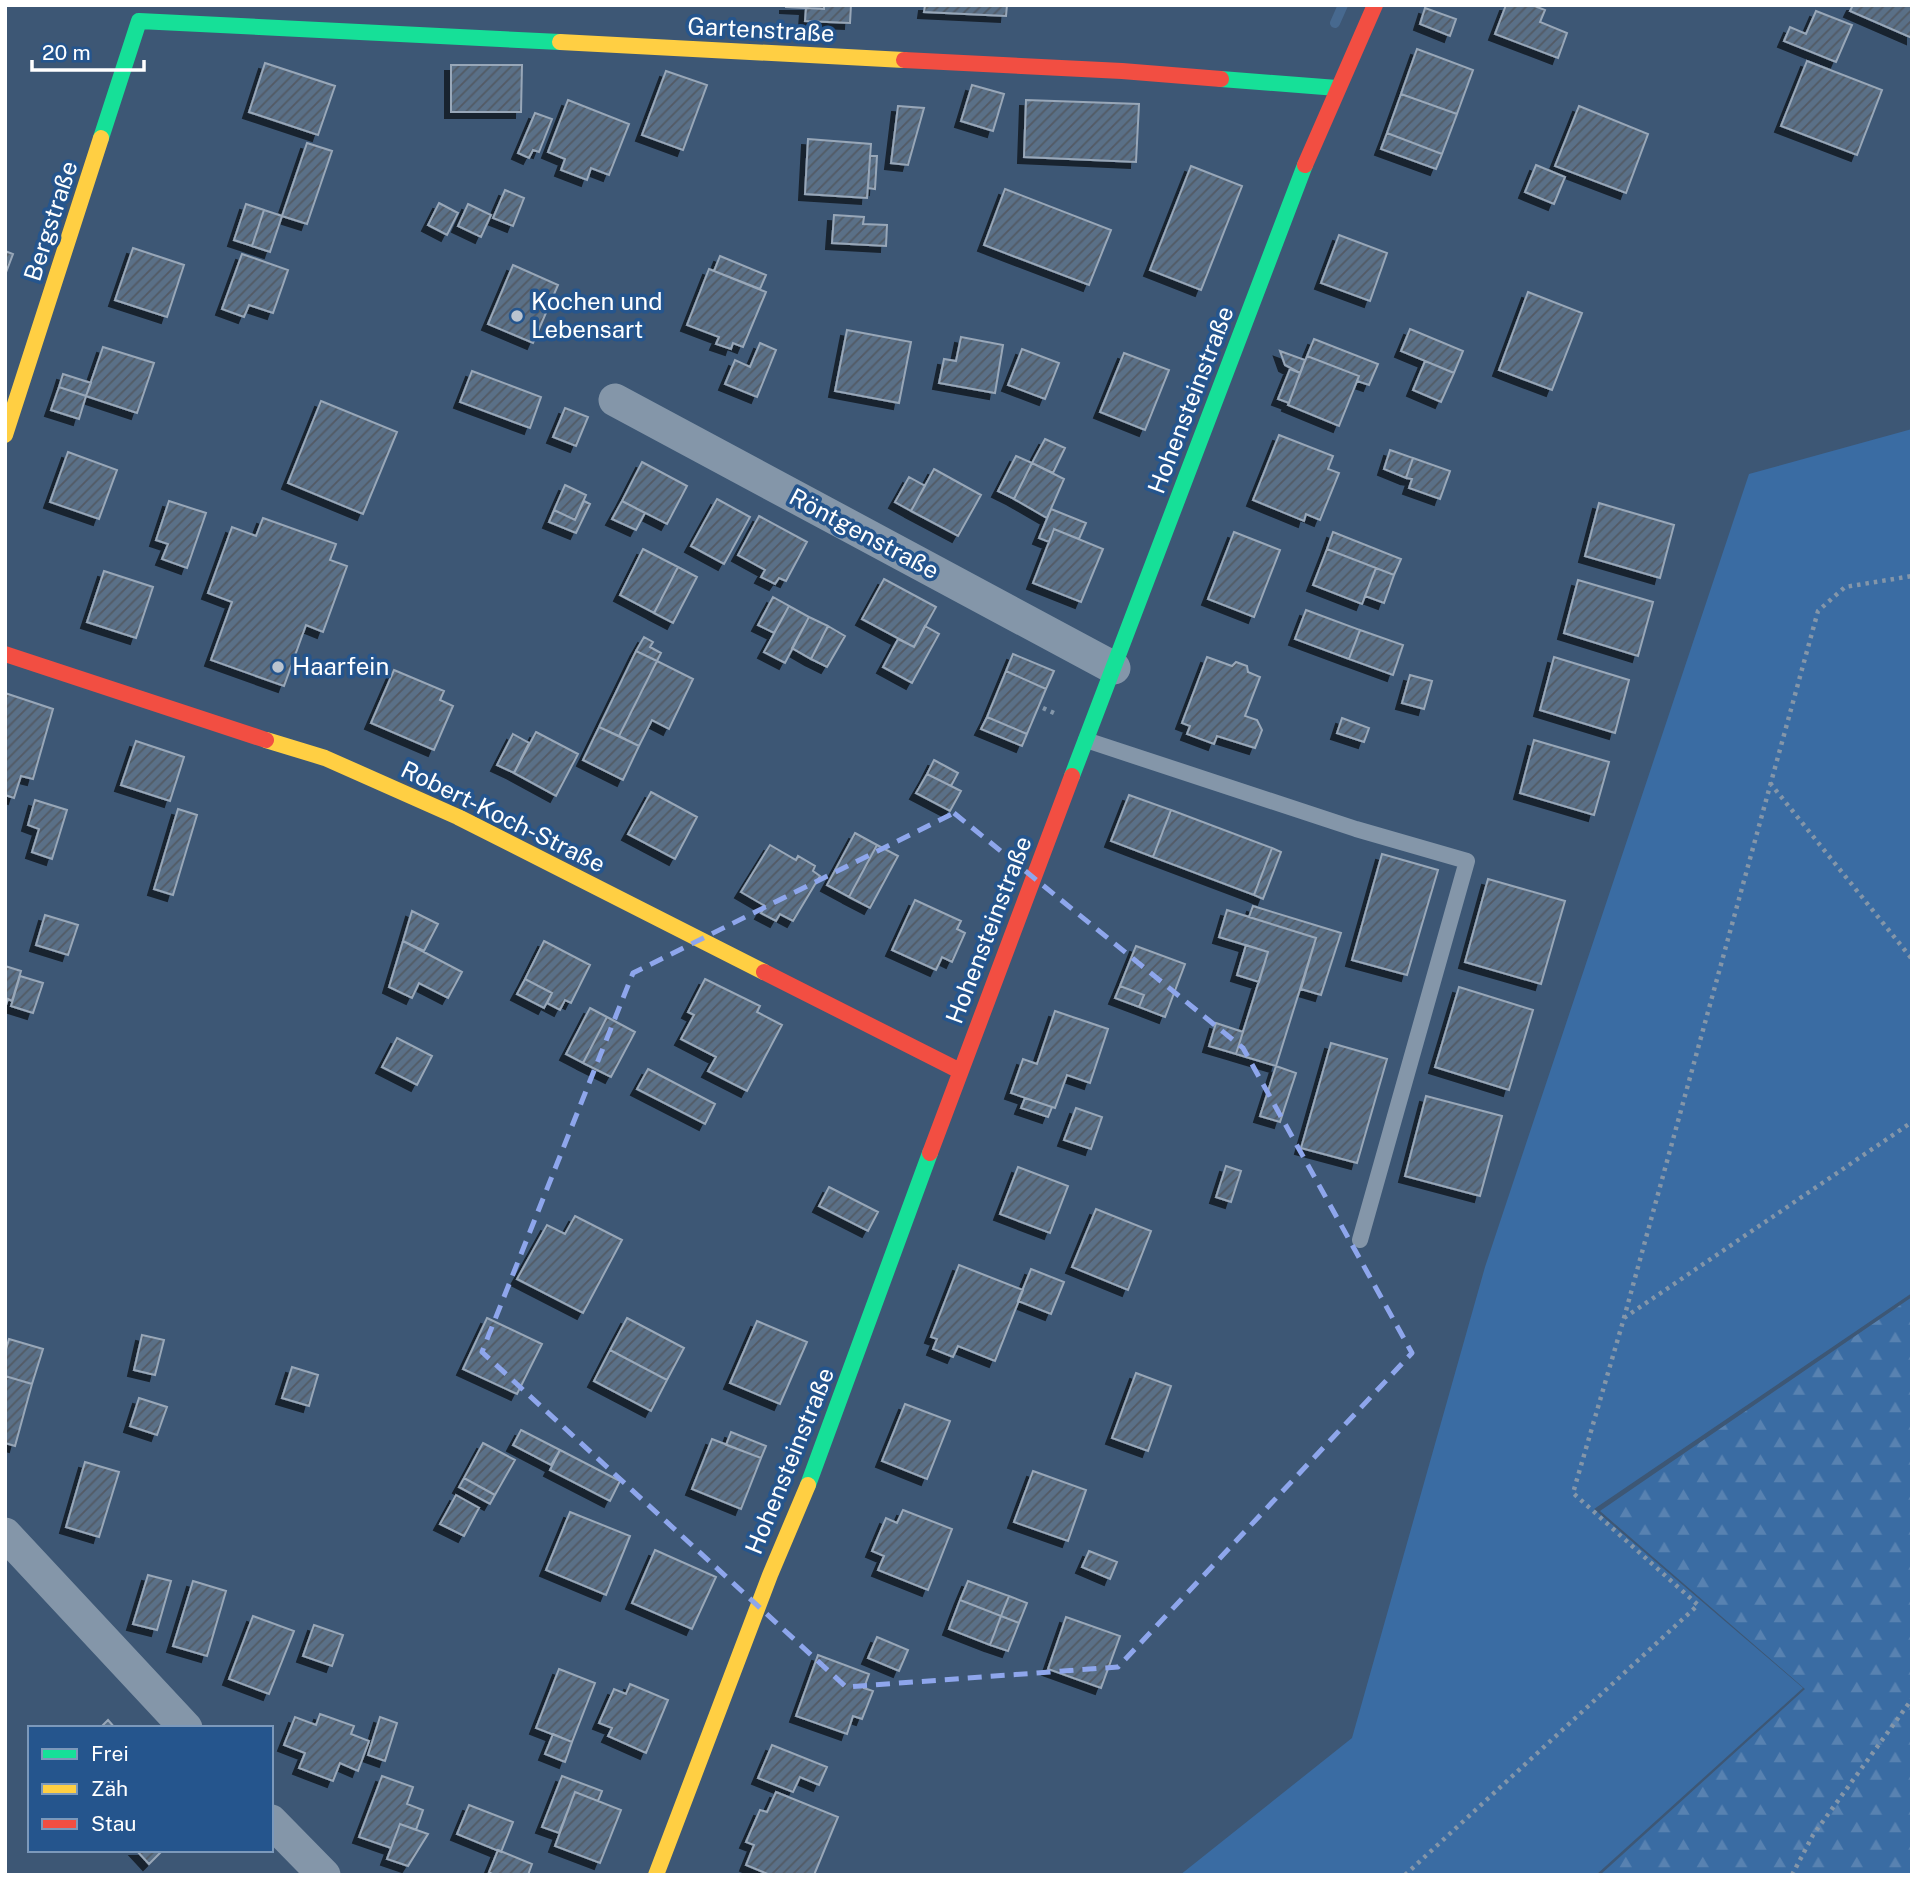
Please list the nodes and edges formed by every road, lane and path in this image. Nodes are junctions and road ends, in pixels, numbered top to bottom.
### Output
1 (1375, 5) edge
2 (139, 21) joint
3 (1337, 88) junction
4 (615, 400) dead end
5 (5, 435) edge
6 (1912, 576) edge
7 (5, 654) edge
8 (1114, 668) junction
9 (1086, 740) junction
10 (1769, 782) junction
11 (1912, 959) edge
12 (960, 1071) junction
13 (1912, 1122) edge
14 (1360, 1240) dead end
15 (1624, 1318) junction
16 (5, 1534) edge
17 (1912, 1699) edge
18 (184, 1726) edge
19 (273, 1823) edge
20 (324, 1875) edge
21 (656, 1875) edge
22 (1405, 1875) edge
23 (1791, 1875) edge

1 - 3 street, Hohensteinstraße
2 - 3 street, Gartenstraße
2 - 5 street, Bergstraße
3 - 8 street, Hohensteinstraße
4 - 8 street, Röntgenstraße
6 - 10 path
7 - 12 street, Robert-Koch-Straße
8 - 9 street, Hohensteinstraße
9 - 12 street, Hohensteinstraße
9 - 14 lane
10 - 11 path
10 - 15 path
12 - 21 street, Hohensteinstraße
13 - 15 path
15 - 22 path
16 - 18 street
17 - 23 path
19 - 20 street

